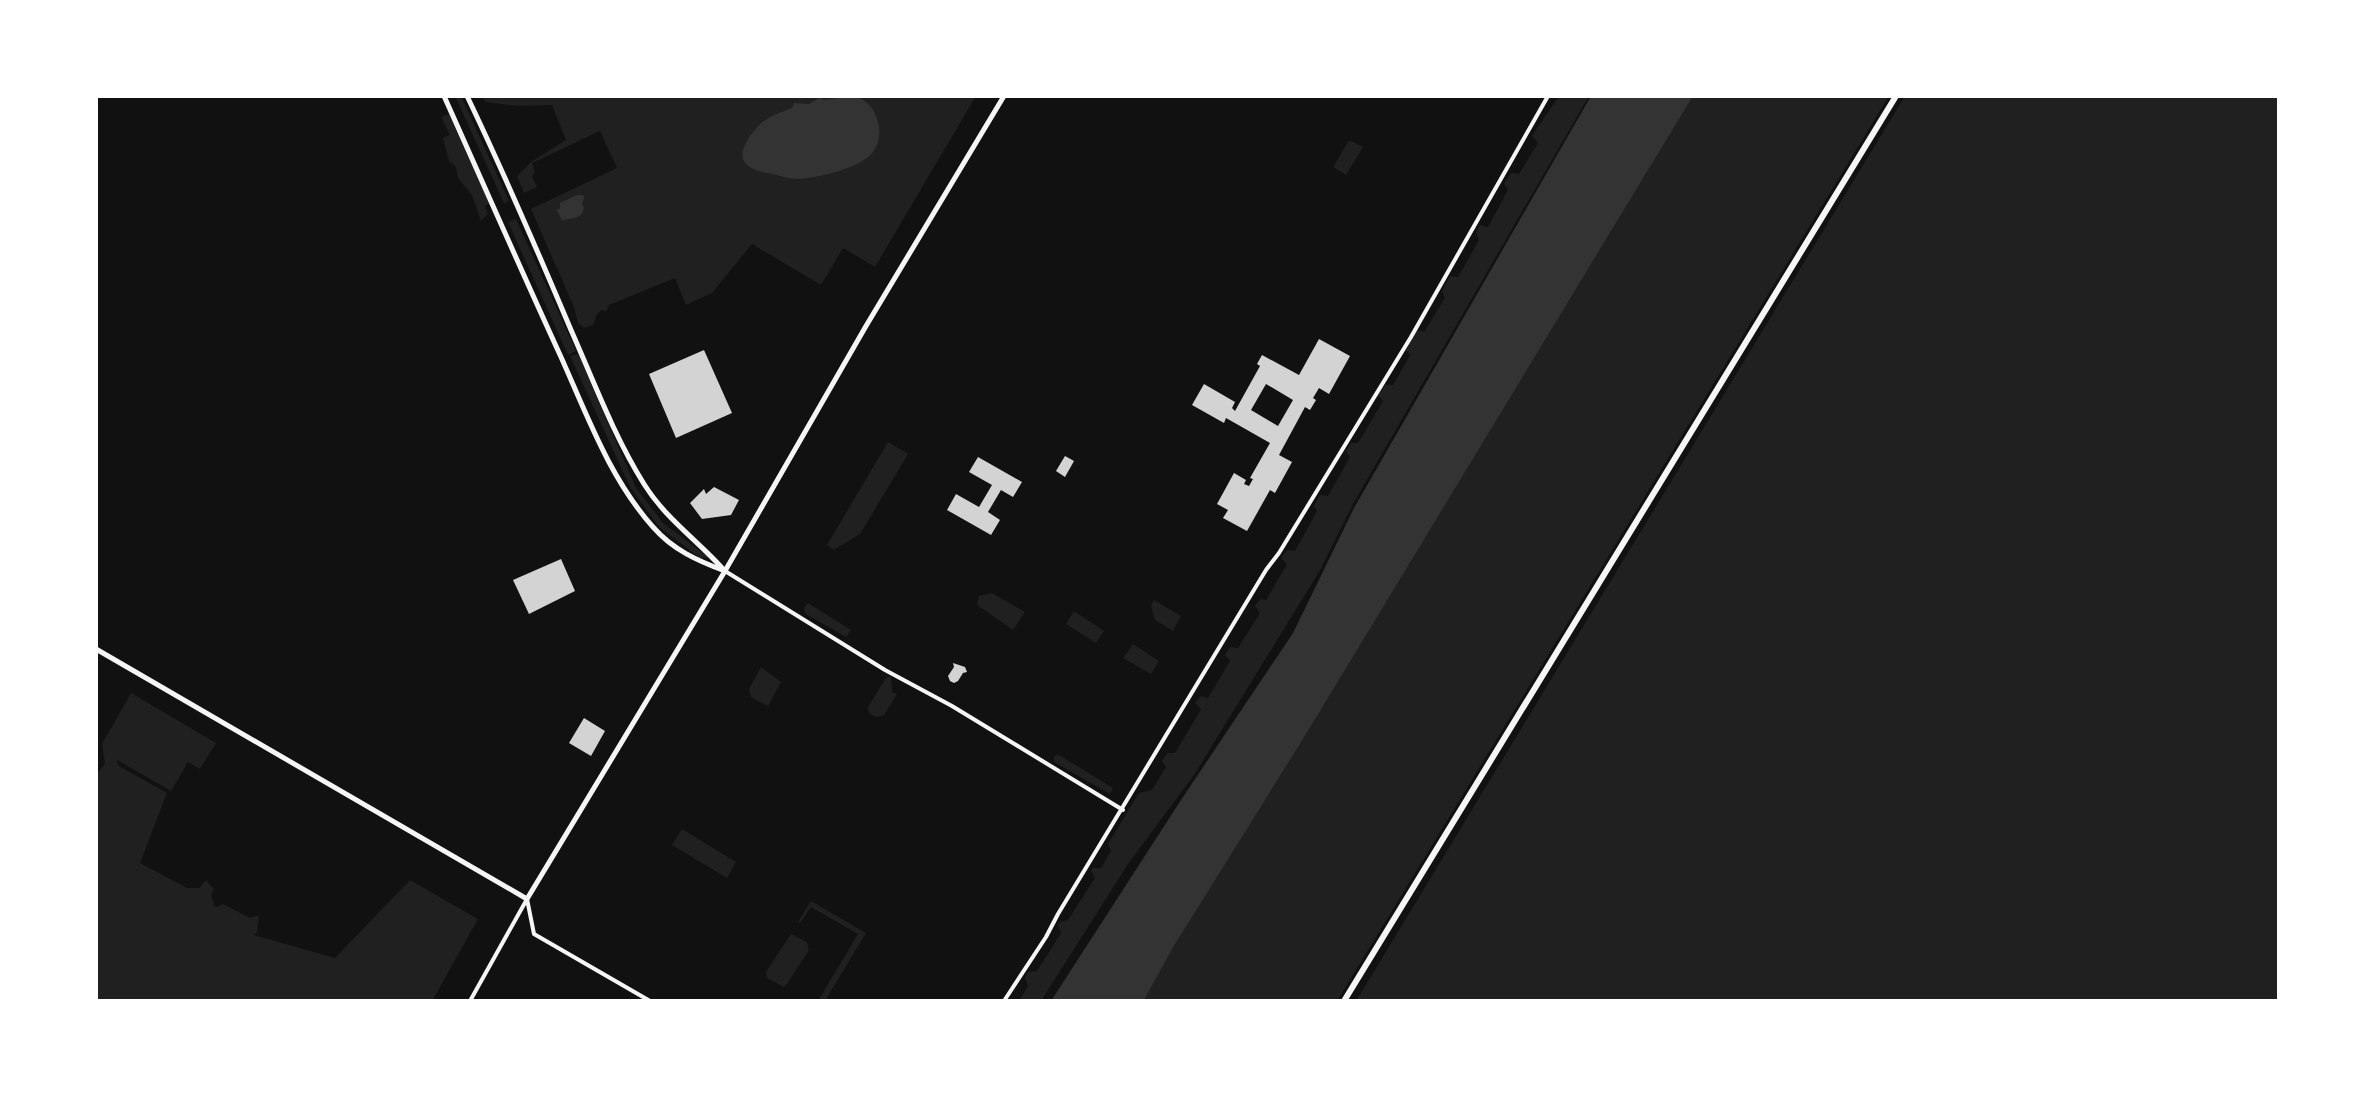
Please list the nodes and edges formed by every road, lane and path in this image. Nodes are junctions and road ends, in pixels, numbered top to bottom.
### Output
1 (444, 96) edge
2 (467, 96) edge
3 (1004, 96) edge
4 (1548, 96) edge
5 (1896, 96) edge
6 (725, 571) junction
7 (96, 649) edge
8 (1123, 810) junction
9 (527, 899) junction
10 (470, 1001) edge
11 (650, 1001) edge
12 (1004, 1001) edge
13 (1344, 1001) edge

1 - 6 street
2 - 6 street
3 - 6 street
4 - 8 street
5 - 13 main road
6 - 8 street
6 - 9 street
7 - 9 street
8 - 12 street
9 - 10 street
9 - 11 street

